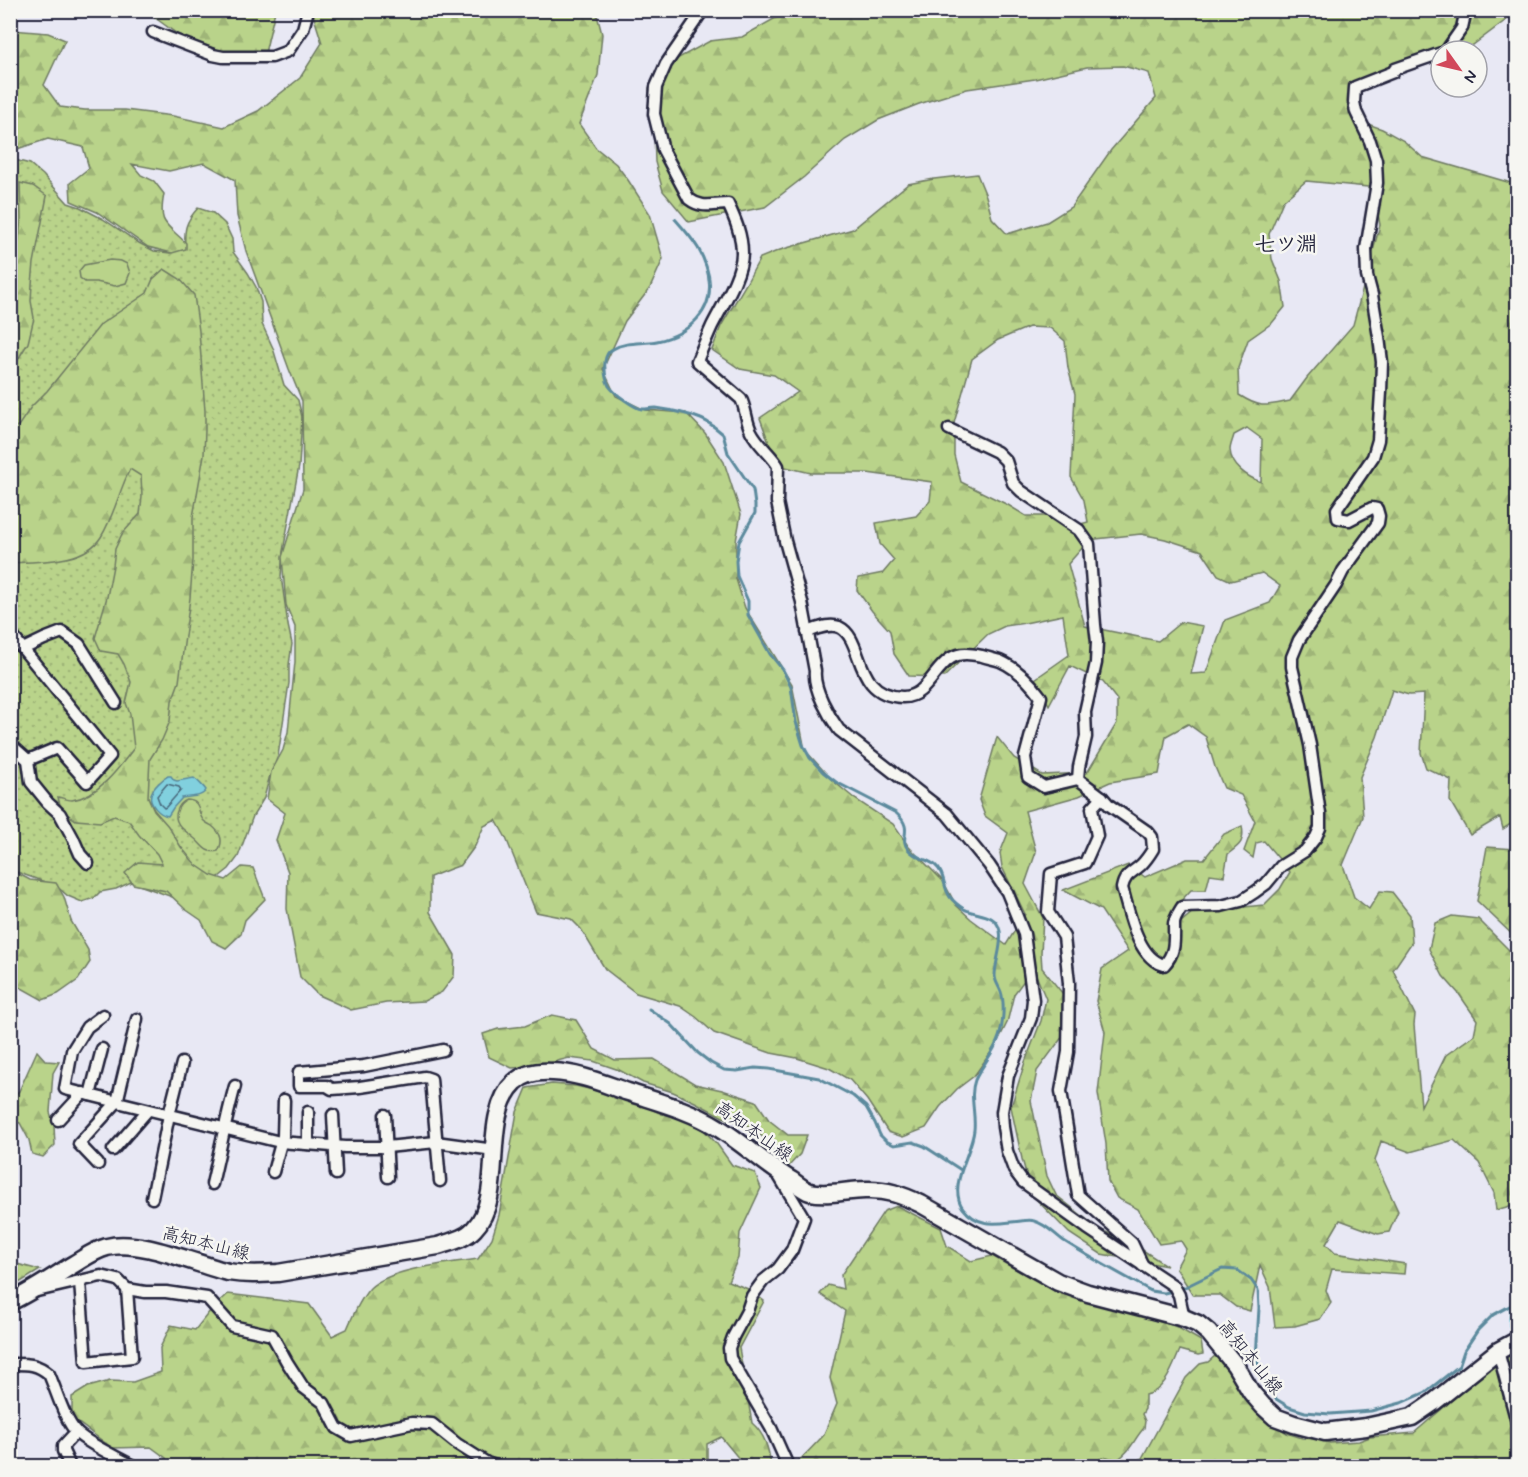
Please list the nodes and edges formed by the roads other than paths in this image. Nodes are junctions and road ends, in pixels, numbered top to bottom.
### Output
1 (308, 10) edge
2 (703, 10) edge
3 (1466, 10) edge
4 (153, 32) dead end
5 (1454, 39) edge
6 (1429, 57) edge
7 (949, 429) dead end
8 (807, 632) junction
9 (10, 633) edge
10 (23, 649) junction
11 (116, 703) dead end
12 (10, 744) edge
13 (27, 760) junction
14 (1078, 779) junction
15 (1102, 797) junction
16 (88, 862) dead end
17 (103, 1015) dead end
18 (137, 1019) dead end
19 (102, 1049) dead end
20 (442, 1050) dead end
21 (182, 1063) dead end
22 (235, 1086) dead end
23 (86, 1094) junction
24 (284, 1100) dead end
25 (117, 1102) junction
26 (148, 1110) junction
27 (308, 1112) dead end
28 (169, 1115) junction
29 (333, 1115) dead end
30 (385, 1115) dead end
31 (58, 1120) dead end
32 (225, 1129) junction
33 (280, 1142) junction
34 (436, 1142) junction
35 (308, 1144) junction
36 (335, 1147) junction
37 (387, 1147) junction
38 (113, 1150) dead end
39 (494, 1150) junction
40 (98, 1164) dead end
41 (776, 1171) junction
42 (273, 1172) dead end
43 (336, 1174) dead end
44 (388, 1178) dead end
45 (440, 1181) dead end
46 (212, 1184) dead end
47 (152, 1198) dead end
48 (1518, 1258) edge
49 (1143, 1266) junction
50 (1518, 1266) edge
51 (80, 1282) junction
52 (127, 1289) junction
53 (28, 1293) junction
54 (10, 1302) edge
55 (1184, 1318) junction
56 (1508, 1346) edge
57 (10, 1364) edge
58 (1518, 1426) edge
59 (76, 1432) junction
60 (70, 1467) edge
61 (133, 1467) edge
62 (496, 1467) edge
63 (788, 1467) edge

1 - 4 street
2 - 8 street
3 - 5 street
6 - 15 street
7 - 14 street
8 - 14 street
8 - 49 street
9 - 10 street
10 - 11 street
10 - 13 street
12 - 13 street
13 - 16 street
14 - 15 street
15 - 49 street
17 - 23 street
18 - 25 street
19 - 23 street
20 - 34 street
21 - 28 street
22 - 32 street
23 - 25 street
23 - 31 street
24 - 33 street
25 - 26 street
25 - 40 street
26 - 28 street
26 - 38 street
27 - 35 street
28 - 32 street
28 - 47 street
29 - 36 street
30 - 37 street
32 - 33 street
32 - 46 street
33 - 35 street
33 - 42 street
34 - 37 street
34 - 39 street
34 - 45 street
35 - 36 street
36 - 37 street
36 - 43 street
37 - 44 street
39 - 41 main road, 高知本山線
39 - 53 main road, 高知本山線
41 - 55 main road, 高知本山線
41 - 63 street
48 - 50 street
49 - 55 street
51 - 52 street
51 - 52 street
51 - 53 street
52 - 62 street
53 - 54 main road, 高知本山線
55 - 56 main road, 高知本山線
56 - 58 street
57 - 59 street
59 - 60 street
59 - 61 street

